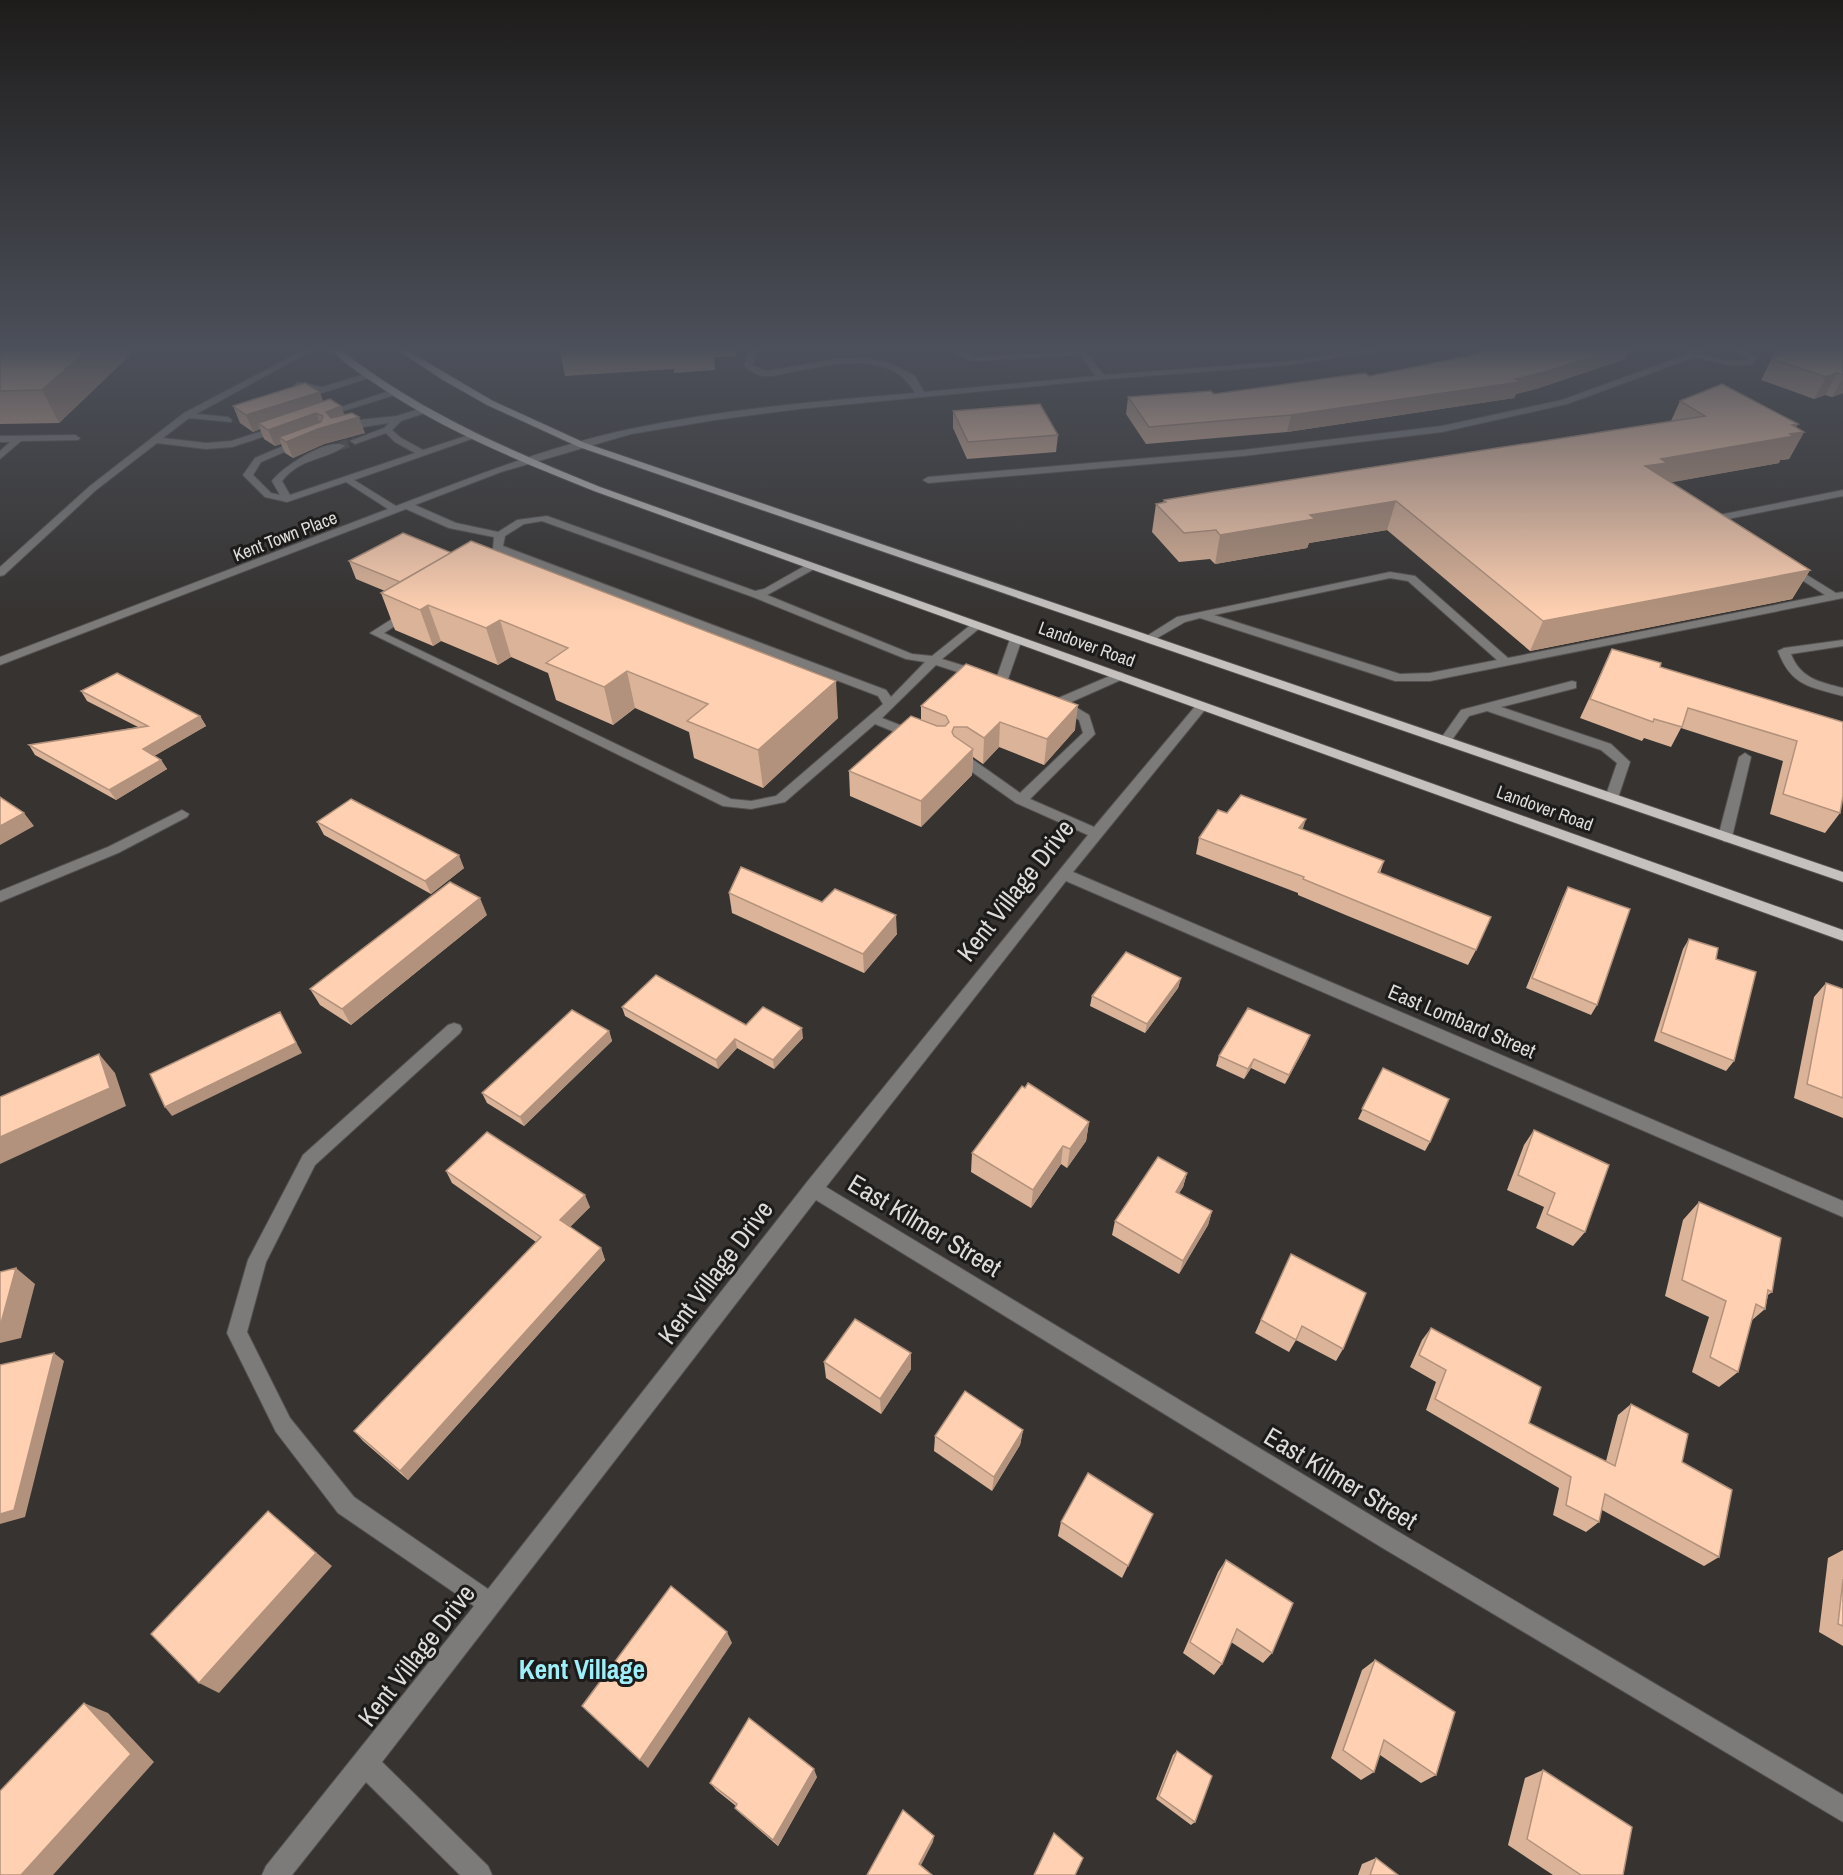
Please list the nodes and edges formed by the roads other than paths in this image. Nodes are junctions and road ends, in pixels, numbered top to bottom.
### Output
1 (46, 438) edge
2 (249, 438) edge
3 (308, 438) edge
4 (362, 438) edge
5 (396, 438) edge
6 (468, 438) edge
7 (480, 438) edge
8 (566, 438) edge
9 (606, 438) edge
10 (1363, 438) edge
11 (0, 439) edge
12 (18, 439) junction
13 (156, 440) joint
14 (355, 441) tunnel mouth
15 (582, 445) junction
16 (340, 446) tunnel mouth
17 (423, 454) junction
18 (0, 456) edge
19 (528, 461) junction
20 (347, 479) junction
21 (928, 480) dead end
22 (1843, 493) edge
23 (287, 499) junction
24 (408, 506) junction
25 (396, 510) junction
26 (500, 535) junction
27 (1741, 537) edge
28 (1776, 559) edge
29 (812, 566) junction
30 (0, 573) edge
31 (754, 594) junction
32 (1839, 596) edge
33 (424, 604) edge
34 (1201, 615) junction
35 (977, 625) junction
36 (1016, 639) junction
37 (1148, 639) junction
38 (1843, 643) edge
39 (933, 660) junction
40 (0, 661) edge
41 (1506, 662) junction
42 (1119, 676) junction
43 (1572, 685) dead end
44 (1843, 692) edge
45 (890, 705) junction
46 (1202, 706) junction
47 (1488, 707) junction
48 (874, 719) junction
49 (1445, 741) junction
50 (931, 742) edge
51 (960, 756) edge
52 (1745, 757) dead end
53 (1612, 798) junction
54 (1021, 800) junction
55 (182, 814) dead end
56 (1095, 832) junction
57 (1725, 837) junction
58 (1063, 874) junction
59 (1843, 876) edge
60 (0, 897) edge
61 (1843, 936) edge
62 (454, 1029) dead end
63 (813, 1188) junction
64 (1843, 1209) edge
65 (491, 1604) junction
66 (366, 1764) junction
67 (1843, 1809) edge
68 (275, 1875) edge
69 (479, 1875) edge

1 - 12 street
2 - 13 street
3 - 23 street
4 - 14 street
5 - 17 street
6 - 17 street
7 - 19 main road, Landover Road
8 - 15 main road, Landover Road
9 - 15 street, Kent Town Place
10 - 21 street
11 - 12 street
12 - 18 street
13 - 30 street
15 - 19 street, Kent Town Place
15 - 37 main road, Landover Road
16 - 23 street
17 - 20 street
19 - 24 street, Kent Town Place
19 - 29 main road, Landover Road
20 - 23 street
20 - 25 street
22 - 27 street
24 - 25 street, Kent Town Place
24 - 26 street
25 - 40 street, Kent Town Place
26 - 31 street
26 - 45 street
28 - 32 street
29 - 31 street
29 - 35 main road, Landover Road
31 - 39 street
32 - 41 street
33 - 48 street
34 - 37 street
34 - 41 street
34 - 41 street
35 - 36 main road, Landover Road
35 - 39 street
36 - 39 street
36 - 42 main road, Landover Road
37 - 49 main road, Landover Road
38 - 44 street
39 - 45 street
42 - 46 main road, Landover Road
42 - 54 street
43 - 47 street
45 - 48 street
46 - 56 street, Kent Village Drive
46 - 61 main road, Landover Road
47 - 49 street
47 - 53 street
48 - 50 street
49 - 53 main road, Landover Road
51 - 54 street
52 - 57 street
53 - 57 main road, Landover Road
54 - 56 street
55 - 60 street
56 - 58 street, Kent Village Drive
57 - 59 main road, Landover Road
58 - 63 street, Kent Village Drive
58 - 64 street, East Lombard Street
62 - 65 street
63 - 65 street, Kent Village Drive
63 - 67 street, East Kilmer Street
65 - 66 street, Kent Village Drive
66 - 68 street, Kent Village Drive
66 - 69 street

